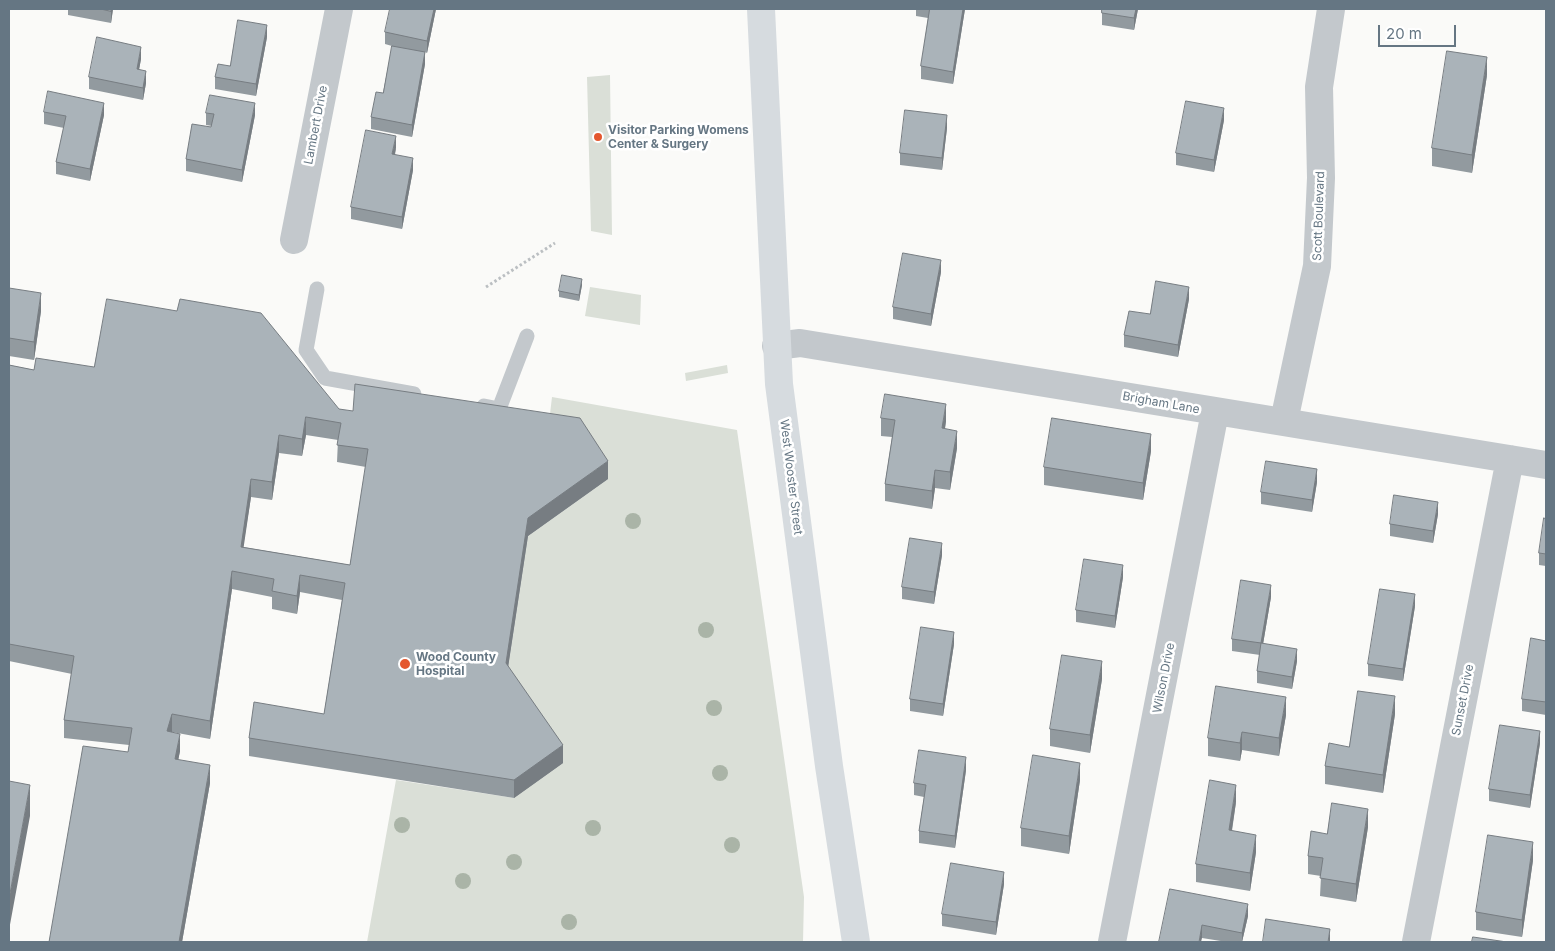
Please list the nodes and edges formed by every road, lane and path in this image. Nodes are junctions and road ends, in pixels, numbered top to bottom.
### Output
1 (339, 9) edge
2 (761, 9) edge
3 (1332, 9) edge
4 (294, 240) dead end
5 (555, 244) dead end
6 (486, 287) dead end
7 (317, 289) dead end
8 (527, 336) dead end
9 (776, 346) junction
10 (432, 397) edge
11 (470, 404) edge
12 (1215, 412) junction
13 (1284, 421) junction
14 (1510, 459) junction
15 (1546, 466) edge
16 (856, 942) edge
17 (1112, 942) edge
18 (1416, 942) edge

1 - 4 street, Lambert Drive
2 - 9 main road, West Wooster Street
3 - 13 street, Scott Boulevard
5 - 6 path
7 - 10 lane
8 - 11 lane
9 - 12 street, Brigham Lane
9 - 16 main road, West Wooster Street
12 - 13 street, Brigham Lane
12 - 17 street, Wilson Drive
13 - 14 street, Brigham Lane
14 - 15 street, Brigham Lane
14 - 18 street, Sunset Drive

